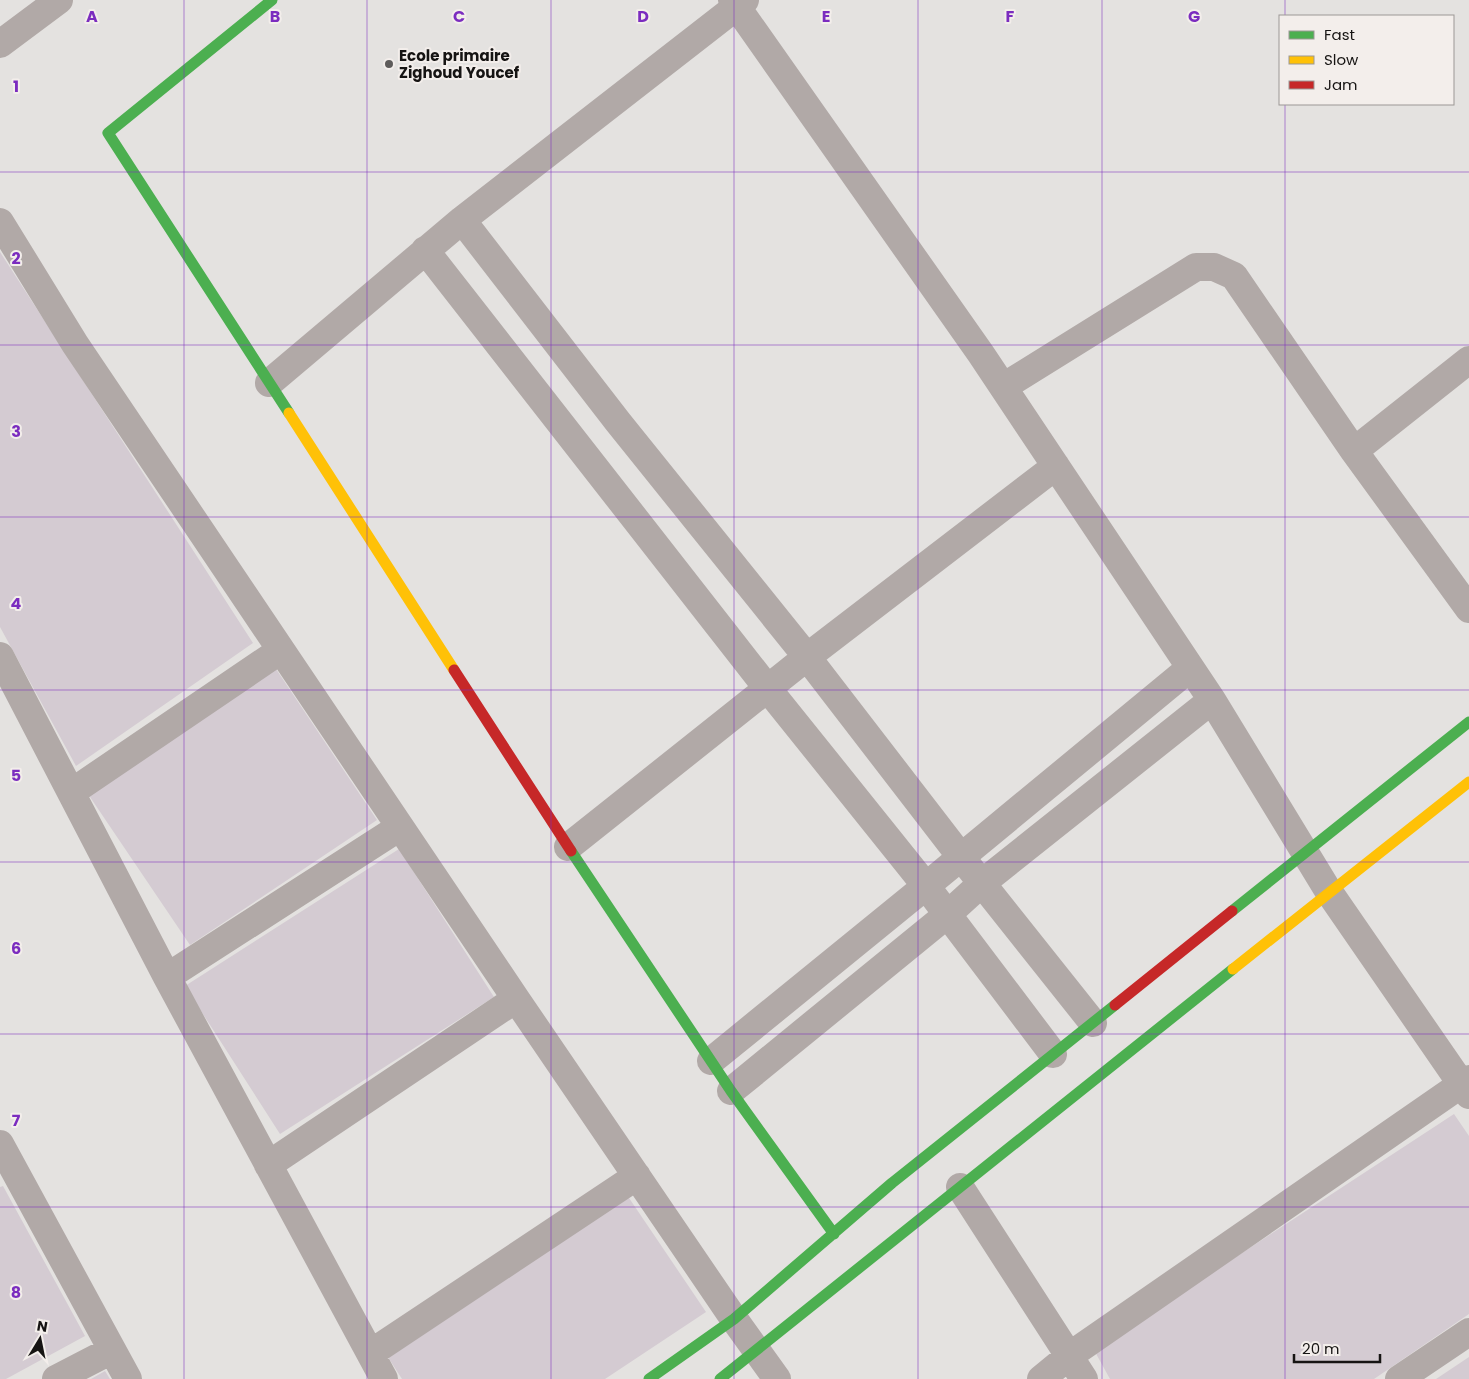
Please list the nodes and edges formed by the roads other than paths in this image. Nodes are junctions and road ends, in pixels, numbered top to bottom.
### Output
1 (58, 0) edge
2 (272, 0) edge
3 (738, 2) edge
4 (0, 44) edge
5 (462, 220) junction
6 (0, 222) edge
7 (424, 250) junction
8 (1469, 360) edge
9 (269, 383) junction
10 (1003, 387) junction
11 (1354, 451) junction
12 (1056, 466) junction
13 (1469, 608) edge
14 (281, 650) junction
15 (0, 656) edge
16 (807, 657) junction
17 (1190, 668) junction
18 (768, 689) junction
19 (1212, 700) junction
20 (1469, 722) edge
21 (1469, 782) edge
22 (72, 792) junction
23 (400, 827) junction
24 (568, 847) junction
25 (1304, 852) junction
26 (961, 857) junction
27 (982, 883) junction
28 (926, 886) junction
29 (1329, 892) junction
30 (948, 914) junction
31 (168, 977) junction
32 (516, 999) junction
33 (1093, 1023) junction
34 (1053, 1054) junction
35 (711, 1061) junction
36 (1466, 1086) edge
37 (731, 1091) junction
38 (4, 1161) edge
39 (268, 1165) junction
40 (636, 1176) junction
41 (960, 1187) junction
42 (834, 1234) junction
43 (734, 1319) junction
44 (1469, 1332) edge
45 (112, 1350) junction
46 (756, 1351) junction
47 (371, 1353) junction
48 (1069, 1356) junction
49 (56, 1379) edge
50 (128, 1379) edge
51 (384, 1379) edge
52 (649, 1379) edge
53 (720, 1379) edge
54 (777, 1379) edge
55 (1041, 1379) edge
56 (1084, 1379) edge
57 (1399, 1379) edge

1 - 4 street
2 - 9 main road
3 - 5 street
3 - 10 street
5 - 7 street
5 - 16 street
6 - 14 street
7 - 9 street
7 - 18 street
8 - 11 street
9 - 24 main road
10 - 11 street
10 - 12 street
11 - 13 street
12 - 16 street
12 - 17 street
14 - 22 street
14 - 23 street
15 - 22 street
16 - 18 street
16 - 26 street
17 - 19 street
17 - 26 street
18 - 24 street
18 - 28 street
19 - 25 street
19 - 27 street
20 - 25 main road
21 - 29 main road
22 - 31 street
23 - 31 street
23 - 32 street
24 - 35 main road
25 - 29 street
25 - 33 main road
26 - 27 street
26 - 28 street
27 - 30 street
27 - 33 street
28 - 30 street
28 - 35 street
29 - 36 street
29 - 41 main road
30 - 34 street
30 - 37 street
31 - 39 street
32 - 39 street
32 - 40 street
33 - 34 main road
34 - 42 main road
35 - 37 main road
36 - 48 street
37 - 42 main road
38 - 45 street
39 - 47 street
40 - 43 street
40 - 47 street
41 - 46 main road
41 - 48 street
42 - 43 main road
43 - 46 street
43 - 52 main road
44 - 57 street
45 - 49 street
45 - 50 street
46 - 53 main road
46 - 54 street
47 - 51 street
48 - 55 street
48 - 56 street

